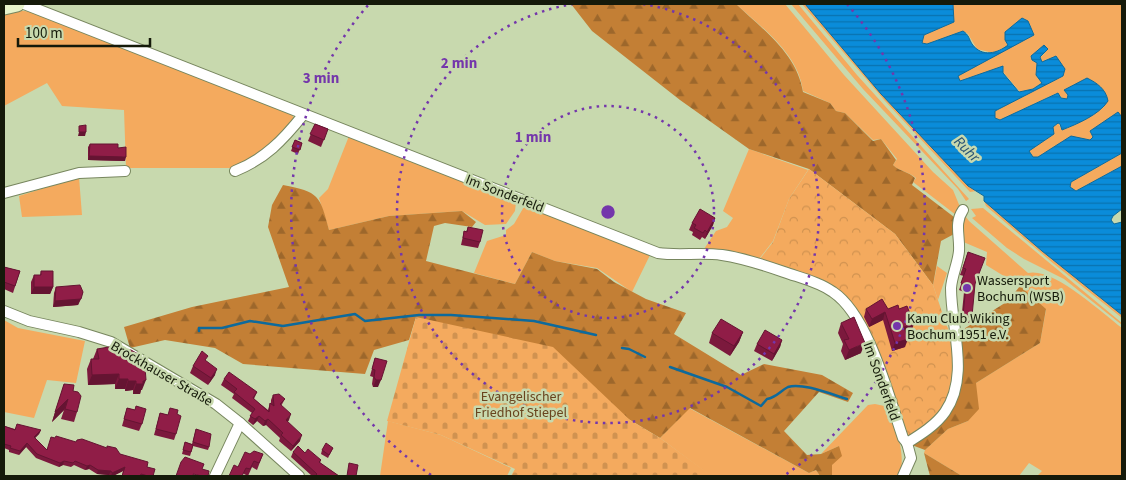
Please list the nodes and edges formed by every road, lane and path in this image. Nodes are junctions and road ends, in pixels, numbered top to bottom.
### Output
1 (17, 4) edge
2 (24, 4) edge
3 (4, 7) edge
4 (303, 115) junction
5 (125, 171) dead end
6 (236, 171) dead end
7 (4, 193) edge
8 (963, 210) dead end
9 (4, 311) edge
10 (240, 423) junction
11 (907, 443) junction
12 (215, 476) edge
13 (299, 476) edge
14 (903, 476) edge

1 - 3 main road
2 - 4 street, Im Sonderfeld
4 - 6 street
4 - 11 street, Im Sonderfeld
5 - 7 street
8 - 11 street
9 - 10 street, Brockhauser Straße
10 - 12 street
10 - 13 street, Brockhauser Straße
11 - 14 street

